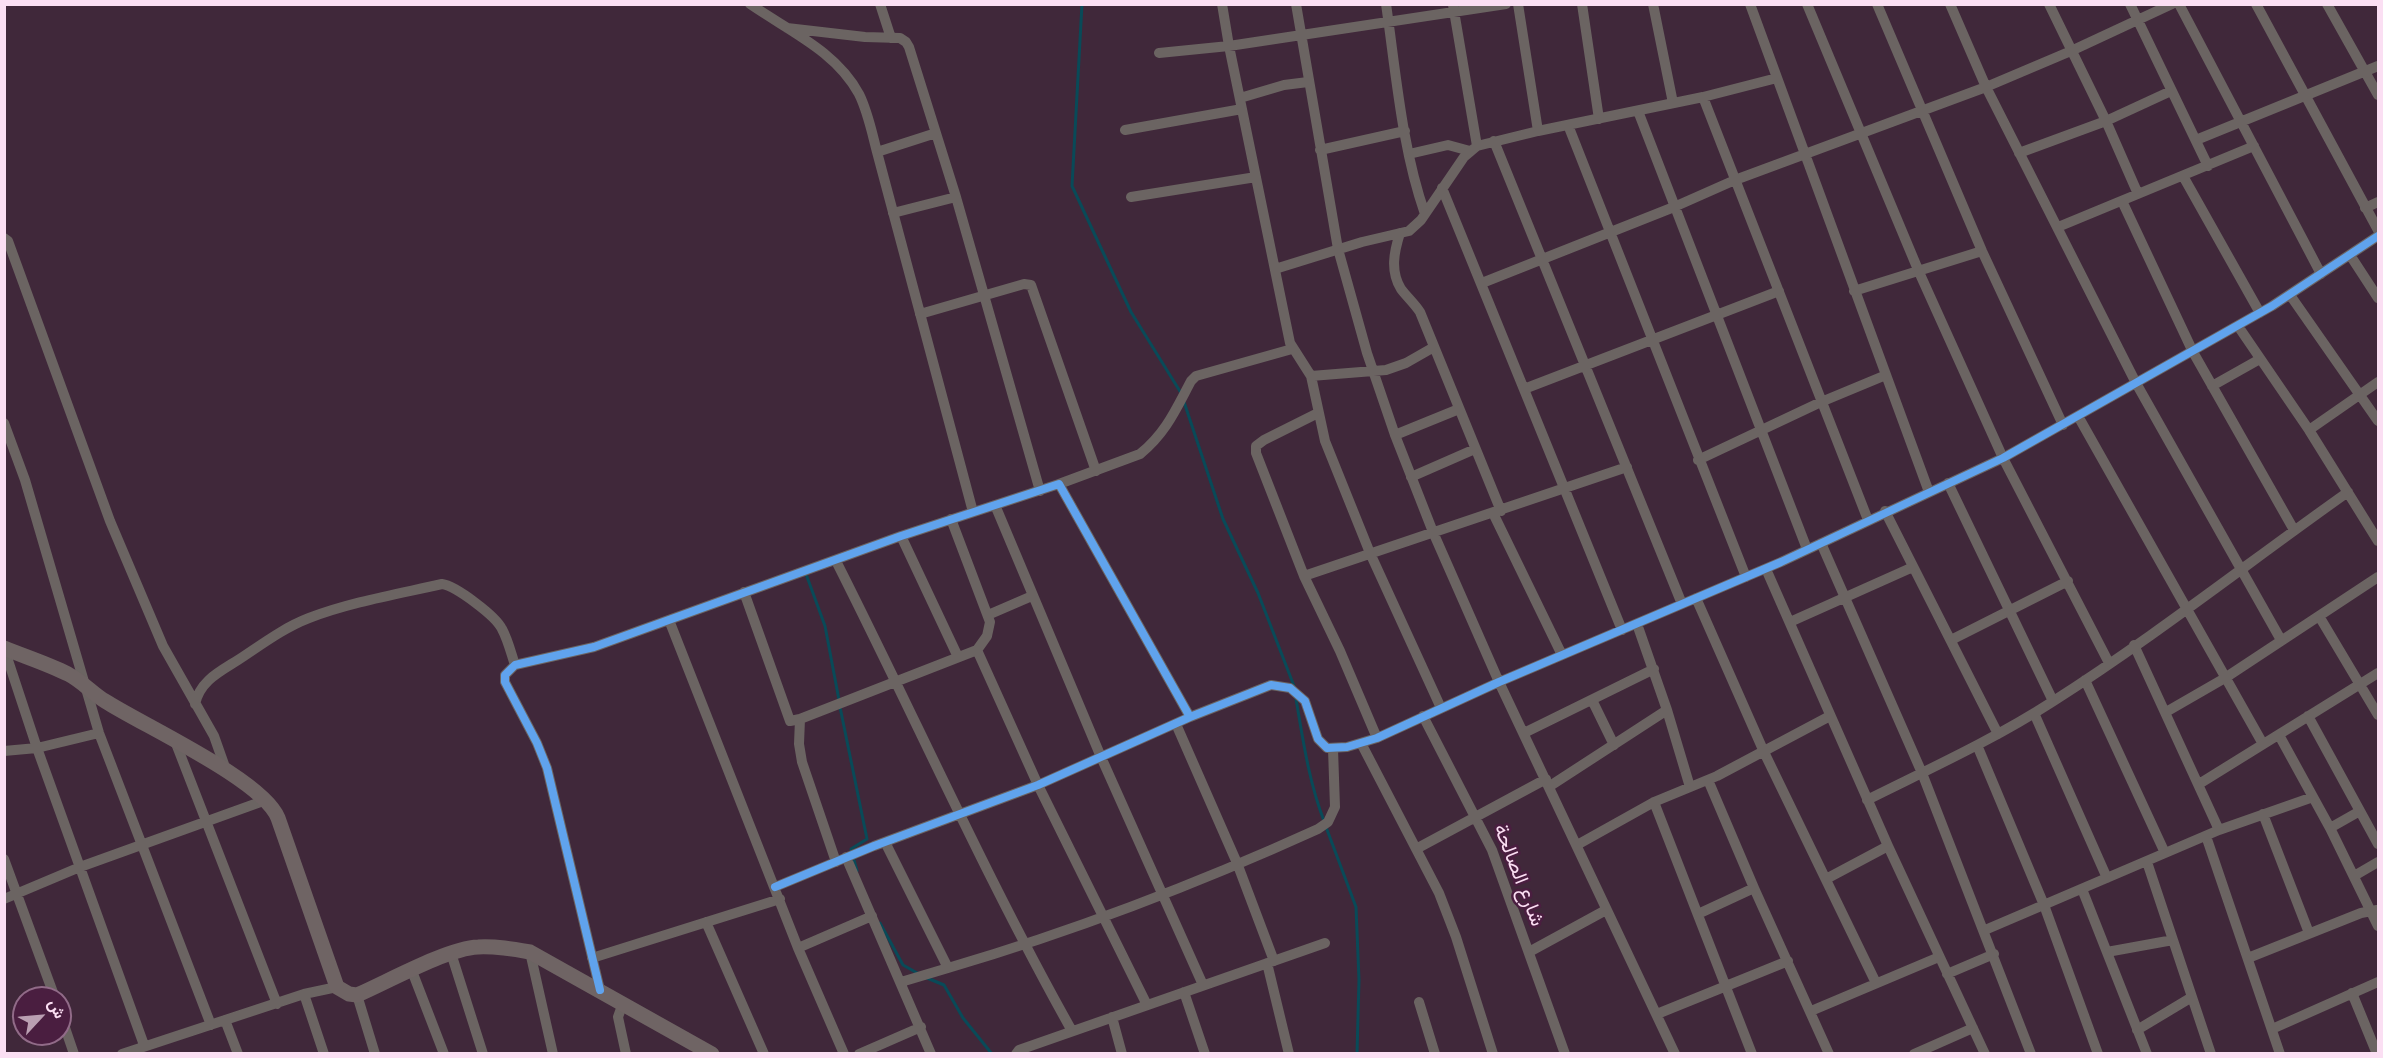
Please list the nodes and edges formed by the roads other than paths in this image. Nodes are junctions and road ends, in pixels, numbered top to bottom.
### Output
1 (750, 4) edge
2 (880, 4) edge
3 (1222, 4) edge
4 (1296, 4) edge
5 (1386, 4) edge
6 (1506, 4) edge
7 (1518, 4) edge
8 (1582, 4) edge
9 (1653, 4) edge
10 (1750, 4) edge
11 (1807, 4) edge
12 (1876, 4) edge
13 (1950, 4) edge
14 (2049, 4) edge
15 (2130, 4) edge
16 (2172, 4) edge
17 (2179, 4) edge
18 (2256, 4) edge
19 (2327, 4) edge
20 (1453, 8) edge
21 (1389, 21) junction
22 (2137, 21) junction
23 (787, 28) junction
24 (1300, 35) junction
25 (891, 38) junction
26 (1229, 46) junction
27 (2071, 51) junction
28 (1159, 53) dead end
29 (2379, 66) edge
30 (2365, 72) junction
31 (1777, 78) junction
32 (1308, 82) junction
33 (1986, 87) junction
34 (2171, 91) junction
35 (2379, 95) edge
36 (2305, 96) junction
37 (1703, 97) junction
38 (1673, 103) junction
39 (1241, 104) junction
40 (1638, 111) junction
41 (1921, 112) junction
42 (1599, 118) junction
43 (2106, 121) junction
44 (2241, 121) junction
45 (1568, 125) junction
46 (1125, 130) dead end
47 (1405, 131) junction
48 (1538, 131) junction
49 (1860, 133) junction
50 (936, 134) junction
51 (2196, 140) junction
52 (1494, 141) junction
53 (2254, 147) junction
54 (1473, 148) junction
55 (1320, 150) junction
56 (877, 152) junction
57 (1804, 153) junction
58 (2019, 153) junction
59 (1409, 154) junction
60 (2208, 166) junction
61 (2183, 176) junction
62 (1256, 177) junction
63 (1735, 180) junction
64 (1442, 188) junction
65 (2138, 194) junction
66 (956, 197) junction
67 (1131, 197) dead end
68 (2122, 201) junction
69 (2379, 202) edge
70 (1674, 207) junction
71 (2365, 208) junction
72 (893, 213) junction
73 (1425, 214) junction
74 (2058, 227) junction
75 (2379, 230) edge
76 (1400, 233) junction
77 (1609, 233) junction
78 (2379, 236) edge
79 (6, 237) edge
80 (1338, 249) junction
81 (1982, 251) junction
82 (2350, 255) junction
83 (1542, 258) junction
84 (1275, 268) junction
85 (1919, 272) junction
86 (2321, 274) junction
87 (1482, 283) junction
88 (1779, 291) junction
89 (1854, 291) junction
90 (2290, 295) junction
91 (984, 296) junction
92 (2379, 298) edge
93 (920, 314) junction
94 (2260, 314) junction
95 (1717, 315) junction
96 (2238, 326) junction
97 (1652, 341) junction
98 (1434, 347) junction
99 (1292, 349) junction
100 (2193, 352) junction
101 (2260, 359) junction
102 (1585, 366) junction
103 (1374, 372) junction
104 (1886, 375) junction
105 (1311, 376) junction
106 (2379, 382) edge
107 (2136, 383) junction
108 (2212, 386) junction
109 (1524, 389) junction
110 (2359, 395) junction
111 (1821, 402) junction
112 (1459, 409) junction
113 (1318, 413) junction
114 (2078, 416) junction
115 (2379, 421) edge
116 (4, 423) edge
117 (2063, 424) junction
118 (1761, 430) junction
119 (2309, 430) junction
120 (1395, 435) junction
121 (1475, 449) junction
122 (2003, 458) junction
123 (1698, 460) junction
124 (1627, 467) junction
125 (1096, 471) junction
126 (1412, 477) junction
127 (1948, 483) junction
128 (1059, 484) junction
129 (1565, 490) junction
130 (1040, 491) junction
131 (1929, 492) junction
132 (2348, 492) junction
133 (995, 505) junction
134 (974, 512) junction
135 (1497, 512) junction
136 (1885, 512) junction
137 (951, 519) junction
138 (1868, 520) junction
139 (2294, 530) junction
140 (1433, 532) junction
141 (901, 536) junction
142 (2379, 541) edge
143 (1821, 543) junction
144 (1807, 549) junction
145 (1370, 553) junction
146 (836, 561) junction
147 (1913, 567) junction
148 (2241, 568) junction
149 (1766, 569) junction
150 (1304, 576) junction
151 (1746, 577) junction
152 (2379, 577) edge
153 (2068, 582) junction
154 (744, 592) junction
155 (1032, 596) junction
156 (1696, 598) junction
157 (1845, 598) junction
158 (1682, 604) junction
159 (2186, 609) junction
160 (2009, 610) junction
161 (988, 615) junction
162 (2319, 616) junction
163 (669, 620) junction
164 (1790, 622) junction
165 (1637, 624) junction
166 (1622, 630) junction
167 (1951, 640) junction
168 (2281, 640) junction
169 (2134, 645) junction
170 (4, 648) edge
171 (977, 650) junction
172 (1562, 655) junction
173 (958, 657) junction
174 (2109, 663) junction
175 (515, 665) junction
176 (1654, 669) junction
177 (2379, 673) edge
178 (2225, 678) junction
179 (2085, 680) junction
180 (897, 681) junction
181 (1499, 682) junction
182 (84, 683) junction
183 (2360, 684) junction
184 (1592, 700) junction
185 (2053, 701) junction
186 (195, 704) junction
187 (1442, 708) junction
188 (1667, 710) junction
189 (2166, 712) junction
190 (2034, 713) junction
191 (2379, 715) edge
192 (1423, 716) junction
193 (1830, 716) junction
194 (2308, 716) junction
195 (1190, 717) junction
196 (800, 719) junction
197 (1176, 724) junction
198 (99, 733) junction
199 (1524, 733) junction
200 (1998, 734) junction
201 (2279, 735) junction
202 (1377, 738) junction
203 (175, 741) junction
204 (1361, 743) junction
205 (2264, 744) junction
206 (1614, 745) junction
207 (1977, 745) junction
208 (37, 748) junction
209 (1333, 748) junction
210 (4, 751) edge
211 (1764, 752) junction
212 (1101, 757) junction
213 (226, 771) junction
214 (1922, 772) junction
215 (1708, 780) junction
216 (1548, 782) junction
217 (2199, 784) junction
218 (1038, 785) junction
219 (1690, 787) junction
220 (2313, 797) junction
221 (266, 800) junction
222 (1868, 800) junction
223 (1654, 802) junction
224 (2360, 811) junction
225 (2263, 814) junction
226 (959, 816) junction
227 (1477, 817) junction
228 (205, 822) junction
229 (2330, 828) junction
230 (2219, 830) junction
231 (2206, 836) junction
232 (885, 842) junction
233 (2379, 844) edge
234 (142, 845) junction
235 (1577, 846) junction
236 (1888, 846) junction
237 (1416, 849) junction
238 (2165, 853) junction
239 (4, 859) edge
240 (841, 860) junction
241 (2146, 862) junction
242 (2379, 862) edge
243 (1237, 863) junction
244 (80, 867) junction
245 (2354, 876) junction
246 (2107, 878) junction
247 (1826, 879) junction
248 (774, 886) junction
249 (1754, 888) junction
250 (2082, 889) junction
251 (17, 894) junction
252 (1164, 894) junction
253 (4, 899) edge
254 (780, 899) junction
255 (2044, 905) junction
256 (1606, 910) junction
257 (2374, 910) edge
258 (1698, 914) junction
259 (872, 916) junction
260 (1103, 918) junction
261 (706, 922) junction
262 (2379, 926) edge
263 (1985, 930) junction
264 (2308, 933) junction
265 (2172, 940) junction
266 (1325, 943) dead end
267 (1027, 945) junction
268 (798, 948) junction
269 (530, 952) junction
270 (1529, 952) junction
271 (2107, 952) junction
272 (451, 953) junction
273 (1994, 954) junction
274 (1939, 957) junction
275 (592, 958) junction
276 (2248, 958) junction
277 (1788, 961) junction
278 (1271, 962) junction
279 (948, 968) junction
280 (412, 971) junction
281 (1947, 974) junction
282 (901, 982) junction
283 (2379, 982) edge
284 (1876, 983) junction
285 (1203, 985) junction
286 (50, 986) edge
287 (337, 987) junction
288 (1726, 987) junction
289 (600, 990) junction
290 (1184, 992) junction
291 (2352, 993) junction
292 (304, 994) junction
293 (357, 995) junction
294 (2192, 998) junction
295 (1419, 1002) dead end
296 (623, 1003) junction
297 (277, 1004) junction
298 (1147, 1005) junction
299 (1811, 1011) junction
300 (1657, 1014) junction
301 (1112, 1017) junction
302 (225, 1020) junction
303 (211, 1025) junction
304 (921, 1027) junction
305 (1973, 1028) junction
306 (2272, 1029) junction
307 (2137, 1030) junction
308 (1072, 1031) junction
309 (150, 1047) edge
310 (122, 1053) edge
311 (237, 1053) edge
312 (324, 1053) edge
313 (375, 1053) edge
314 (444, 1053) edge
315 (483, 1053) edge
316 (552, 1053) edge
317 (626, 1053) edge
318 (712, 1053) edge
319 (764, 1053) edge
320 (844, 1053) edge
321 (859, 1053) edge
322 (931, 1053) edge
323 (1016, 1053) edge
324 (1122, 1053) edge
325 (1205, 1053) edge
326 (1289, 1053) edge
327 (1435, 1053) edge
328 (1493, 1053) edge
329 (1565, 1053) edge
330 (1675, 1053) edge
331 (1752, 1053) edge
332 (1829, 1053) edge
333 (1914, 1053) edge
334 (1985, 1053) edge
335 (2031, 1053) edge
336 (2098, 1053) edge
337 (2147, 1053) edge
338 (2211, 1053) edge
339 (2280, 1053) edge
340 (2377, 1053) edge

1 - 23 street
2 - 25 street
3 - 26 street
4 - 24 street
5 - 21 street
6 - 20 street
7 - 48 street
8 - 42 street
9 - 38 street
10 - 31 street
11 - 49 street
12 - 41 street
13 - 33 street
14 - 27 street
15 - 22 street
16 - 22 street
17 - 44 street
18 - 36 street
19 - 30 street
20 - 21 street
20 - 54 street
21 - 24 street
21 - 47 street
22 - 27 street
22 - 34 street
23 - 25 street
23 - 56 street
24 - 26 street
24 - 32 street
25 - 50 street
26 - 28 street
26 - 39 street
27 - 33 street
27 - 43 street
29 - 30 street
30 - 35 street
30 - 36 street
31 - 37 street
31 - 57 street
32 - 39 street
32 - 55 street
33 - 41 street
33 - 58 street
34 - 43 street
34 - 51 street
36 - 44 street
36 - 71 street
37 - 38 street
37 - 63 street
38 - 40 street
39 - 46 street
39 - 62 street
40 - 42 street
40 - 70 street
41 - 49 street
41 - 81 street
42 - 45 street
43 - 58 street
43 - 65 street
44 - 51 street
44 - 53 street
45 - 48 street
45 - 77 street
47 - 55 street
47 - 59 street
48 - 52 street
49 - 57 street
49 - 85 street
50 - 56 street
50 - 66 street
51 - 60 street
52 - 54 street
52 - 83 street
53 - 60 street
53 - 86 street
54 - 59 street
54 - 64 street
55 - 80 street
56 - 72 street
57 - 63 street
57 - 89 street
58 - 74 street
59 - 73 street
60 - 61 street
61 - 65 street
61 - 94 street
62 - 67 street
62 - 84 street
63 - 70 street
63 - 88 street
64 - 73 street
64 - 87 street
65 - 68 street
66 - 72 street
66 - 91 street
68 - 74 street
68 - 100 street
69 - 71 street
70 - 77 street
70 - 95 street
71 - 75 street
72 - 93 street
73 - 76 street
74 - 107 street
76 - 80 street
76 - 98 street
77 - 83 street
77 - 97 street
78 - 82 street
79 - 186 street
80 - 84 street
80 - 103 street
81 - 85 street
81 - 117 street
82 - 86 street
82 - 92 street
83 - 87 street
83 - 102 street
84 - 99 street
85 - 89 street
85 - 122 street
86 - 90 street
87 - 109 street
88 - 95 street
88 - 111 street
89 - 104 street
90 - 94 street
90 - 110 street
91 - 93 street
91 - 125 street
91 - 130 street
93 - 134 street
94 - 96 street
95 - 97 street
95 - 118 street
96 - 100 street
96 - 101 street
97 - 102 street
97 - 123 street
98 - 103 street
98 - 112 street
99 - 105 street
99 - 125 street
100 - 107 street
100 - 108 street
101 - 108 street
101 - 119 street
102 - 109 street
102 - 124 street
103 - 105 street
103 - 120 street
104 - 111 street
104 - 131 street
105 - 113 street
106 - 110 street
107 - 114 street
107 - 148 street
108 - 139 street
109 - 129 street
110 - 115 street
110 - 119 street
111 - 118 street
111 - 138 street
112 - 120 street
112 - 121 street
113 - 145 street
113 - 150 street
114 - 117 street
114 - 159 street
116 - 182 street
117 - 122 street
118 - 123 street
118 - 144 street
119 - 132 street
120 - 126 street
121 - 126 street
121 - 135 street
122 - 127 street
122 - 153 street
123 - 151 street
124 - 129 street
124 - 158 street
125 - 128 street
126 - 140 street
127 - 131 street
127 - 160 street
128 - 130 street
128 - 195 street
129 - 135 street
129 - 166 street
130 - 133 street
131 - 136 street
132 - 139 street
132 - 142 street
133 - 134 street
133 - 155 street
134 - 137 street
135 - 140 street
135 - 172 street
136 - 138 street
136 - 147 street
137 - 141 street
137 - 161 street
138 - 143 street
139 - 148 street
140 - 145 street
140 - 181 street
141 - 146 street
141 - 173 street
143 - 144 street
143 - 157 street
144 - 149 street
145 - 150 street
145 - 187 street
146 - 154 street
146 - 180 street
147 - 157 street
147 - 167 street
148 - 159 street
148 - 168 street
149 - 151 street
149 - 164 street
150 - 202 street
151 - 156 street
152 - 162 street
153 - 160 street
153 - 174 street
154 - 163 street
154 - 196 street
155 - 161 street
155 - 212 street
156 - 158 street
156 - 211 street
157 - 164 street
157 - 214 street
158 - 165 street
159 - 169 street
159 - 178 street
160 - 167 street
160 - 185 street
161 - 171 street
162 - 168 street
162 - 183 street
163 - 175 street
163 - 248 street
164 - 193 street
165 - 166 street
165 - 176 street
166 - 172 street
167 - 200 street
168 - 178 street
169 - 174 street
169 - 189 street
170 - 182 street
170 - 208 street
171 - 173 street
171 - 218 street
172 - 181 street
173 - 180 street
174 - 179 street
175 - 186 street
175 - 275 street
176 - 184 street
176 - 188 street
177 - 183 street
178 - 189 street
178 - 205 street
179 - 185 street
179 - 238 street
180 - 196 street
180 - 226 street
181 - 187 street
181 - 199 street
182 - 198 street
182 - 203 street
183 - 191 street
183 - 194 street
184 - 199 street
184 - 206 street
185 - 190 street
186 - 213 street
187 - 192 street
188 - 206 street
188 - 219 street
189 - 217 street
190 - 200 street
190 - 246 street
192 - 202 street
192 - 227 street, شارع الصالحة
193 - 211 street
193 - 222 street
194 - 201 street
194 - 224 street
195 - 197 street
195 - 209 street
196 - 240 street
197 - 212 street
197 - 243 street
198 - 208 street
198 - 234 street
199 - 216 street
200 - 207 street
201 - 205 street
201 - 220 street
202 - 204 street
203 - 213 street
203 - 228 street
204 - 209 street
204 - 237 street
205 - 217 street
206 - 216 street
207 - 214 street
207 - 255 street
208 - 210 street
208 - 244 street
209 - 243 street
211 - 215 street
211 - 247 street
212 - 218 street
212 - 252 street
213 - 221 street
214 - 222 street
214 - 263 street
215 - 219 street
215 - 249 street
216 - 227 street
216 - 235 street
217 - 230 street
218 - 226 street
218 - 260 street
219 - 223 street
220 - 225 street
220 - 229 street
221 - 228 street
221 - 287 street
222 - 236 street
223 - 235 street
223 - 258 street
224 - 229 street
224 - 233 street
225 - 230 street
225 - 264 street
226 - 232 street
226 - 267 street
227 - 237 street
227 - 270 street, شارع الصالحة
228 - 234 street
228 - 297 street
229 - 245 street
230 - 231 street
231 - 238 street
231 - 276 street
232 - 240 street
232 - 279 street
234 - 244 street
234 - 303 street
235 - 256 street
236 - 247 street
236 - 274 street
237 - 328 street
238 - 241 street
239 - 251 street
240 - 248 street
240 - 259 street
241 - 246 street
241 - 265 street
242 - 245 street
243 - 252 street
243 - 278 street
244 - 251 street
244 - 309 street
245 - 257 street
246 - 250 street
247 - 284 street
248 - 254 street
249 - 258 street
249 - 277 street
250 - 255 street
250 - 271 street
251 - 253 street
251 - 286 street
252 - 260 street
252 - 285 street
254 - 261 street
254 - 268 street
255 - 263 street
255 - 336 street
256 - 270 street
256 - 300 street
257 - 262 street
257 - 264 street
258 - 288 street
259 - 268 street
259 - 282 street
260 - 267 street
260 - 298 street
261 - 275 street
261 - 319 street
263 - 273 street
264 - 276 street
265 - 271 street
265 - 294 street
266 - 278 street
267 - 279 street
267 - 308 street
268 - 320 street
269 - 272 street
269 - 289 street
269 - 316 street
270 - 329 street, شارع الصالحة
271 - 307 street
272 - 280 street
272 - 315 street
273 - 281 street
273 - 335 street
274 - 281 street
274 - 284 street
275 - 289 street
276 - 306 street
277 - 288 street
277 - 299 street
278 - 285 street
278 - 326 street
279 - 282 street
280 - 293 street
280 - 314 street
281 - 305 street
282 - 304 street
283 - 291 street
284 - 299 street
285 - 290 street
287 - 292 street
287 - 293 street
288 - 300 street
288 - 331 street
289 - 296 street
290 - 298 street
290 - 325 street
291 - 306 street
291 - 340 street
292 - 297 street
292 - 312 street
293 - 313 street
294 - 307 street
294 - 338 street
295 - 327 street
296 - 317 street
296 - 318 street
297 - 302 street
298 - 301 street
299 - 332 street
300 - 330 street
301 - 308 street
301 - 324 street
302 - 303 street
302 - 311 street
303 - 309 street
304 - 321 street
304 - 322 street
305 - 333 street
305 - 334 street
306 - 339 street
307 - 337 street
308 - 323 street
309 - 310 street

